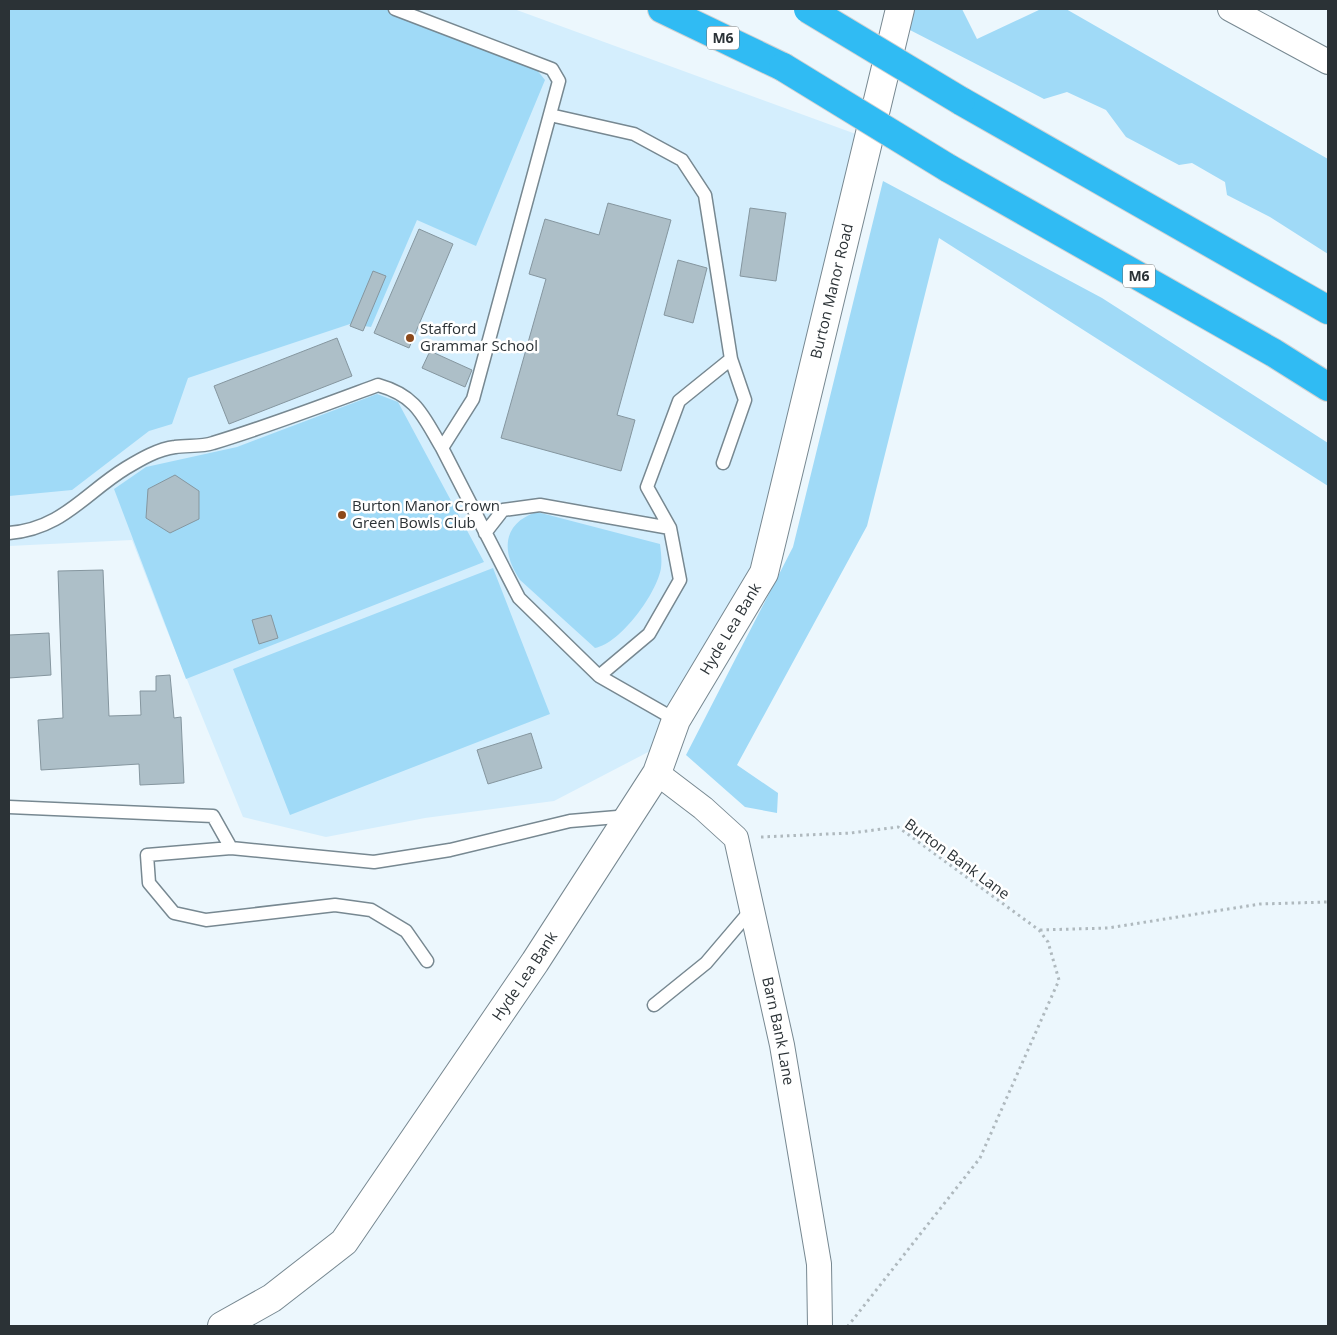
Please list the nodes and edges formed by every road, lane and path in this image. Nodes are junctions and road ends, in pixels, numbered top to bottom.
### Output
1 (395, 9) edge
2 (662, 9) edge
3 (808, 9) edge
4 (900, 9) edge
5 (1230, 9) edge
6 (1328, 62) edge
7 (550, 115) junction
8 (1328, 310) edge
9 (731, 359) junction
10 (1328, 387) edge
11 (442, 448) junction
12 (723, 463) dead end
13 (670, 528) junction
14 (9, 533) edge
15 (484, 533) junction
16 (764, 573) joint
17 (599, 676) junction
18 (676, 720) junction
19 (657, 774) junction
20 (9, 807) edge
21 (629, 816) junction
22 (736, 838) junction
23 (231, 848) junction
24 (1328, 902) edge
25 (752, 909) junction
26 (1039, 930) junction
27 (427, 961) dead end
28 (654, 1005) dead end
29 (222, 1326) edge
30 (820, 1326) edge
31 (848, 1326) edge

1 - 7 lane
2 - 10 highway, M6, bridge
3 - 8 highway, bridge
4 - 16 street, Burton Manor Road
5 - 6 street
7 - 9 lane
7 - 11 lane
9 - 12 lane
9 - 13 lane
11 - 14 lane
11 - 15 lane
13 - 15 lane
13 - 17 lane
15 - 17 lane
16 - 18 street, Hyde Lea Bank
17 - 18 lane
18 - 19 street, Hyde Lea Bank
19 - 21 street, Hyde Lea Bank
19 - 22 street
20 - 23 lane
21 - 23 lane
21 - 29 street, Hyde Lea Bank
22 - 25 street, Barn Bank Lane
22 - 26 path, Burton Bank Lane
23 - 27 lane
24 - 26 path
25 - 28 lane
25 - 30 street, Barn Bank Lane
26 - 31 path

